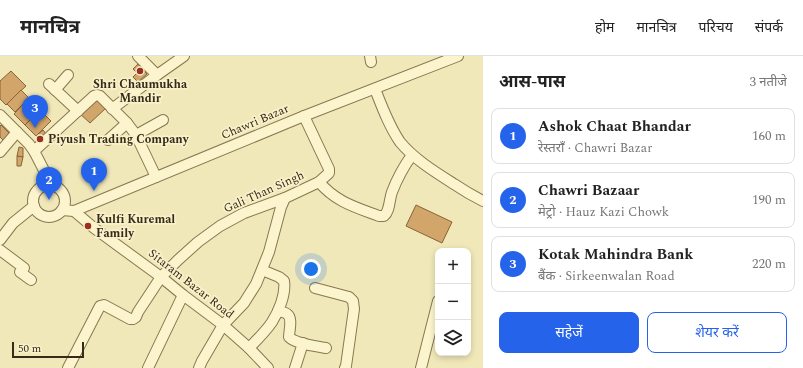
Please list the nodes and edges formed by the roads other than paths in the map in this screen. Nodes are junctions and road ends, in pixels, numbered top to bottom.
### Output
1 (138, 56) edge
2 (184, 56) edge
3 (458, 56) edge
4 (68, 75) dead end
5 (157, 75) junction
6 (375, 89) junction
7 (112, 108) junction
8 (78, 111) junction
9 (0, 115) edge
10 (304, 116) junction
11 (163, 120) dead end
12 (127, 123) junction
13 (17, 132) junction
14 (136, 135) junction
15 (108, 140) dead end
16 (0, 152) edge
17 (34, 152) junction
18 (412, 155) junction
19 (156, 177) junction
20 (319, 182) junction
21 (52, 186) junction
22 (285, 198) junction
23 (483, 201) edge
24 (34, 206) junction
25 (62, 210) junction
26 (74, 211) junction
27 (0, 240) edge
28 (0, 250) edge
29 (262, 270) junction
30 (161, 276) junction
31 (31, 280) dead end
32 (315, 288) dead end
33 (183, 295) junction
34 (278, 311) junction
35 (435, 313) edge
36 (223, 325) junction
37 (303, 343) junction
38 (250, 348) junction
39 (326, 348) dead end
40 (68, 368) edge
41 (148, 368) edge
42 (199, 368) edge
43 (268, 368) edge
44 (295, 368) edge
45 (345, 368) edge
46 (421, 368) edge

1 - 5 street
2 - 5 street
3 - 6 street, Chawri Bazar
4 - 8 street
5 - 7 street
6 - 10 street, Chawri Bazar
6 - 18 street
7 - 8 street
7 - 12 street
8 - 17 street
9 - 13 street
10 - 19 street, Chawri Bazar
10 - 20 street, Gali Than Singh
11 - 14 street
12 - 14 street
12 - 15 street
13 - 16 street
13 - 17 street
14 - 19 street
17 - 21 street
18 - 20 street
18 - 23 street
19 - 26 street, Chawri Bazar
20 - 22 street, Gali Than Singh
21 - 24 street
21 - 25 street
22 - 29 street
22 - 30 street, Gali Than Singh
24 - 25 street
24 - 27 street
25 - 26 street, Chawri Bazar
26 - 30 street, Sitaram Bazar Road
28 - 31 street
29 - 34 street
29 - 36 street
30 - 33 street, Sitaram Bazar Road
30 - 40 street, Gali Than Singh
32 - 45 street
33 - 36 street, Sitaram Bazar Road
33 - 41 street
34 - 37 street
34 - 38 street
35 - 46 street
36 - 38 street, Sitaram Bazar Road
36 - 42 street
37 - 39 street
37 - 44 street
38 - 43 street, Sitaram Bazar Road

